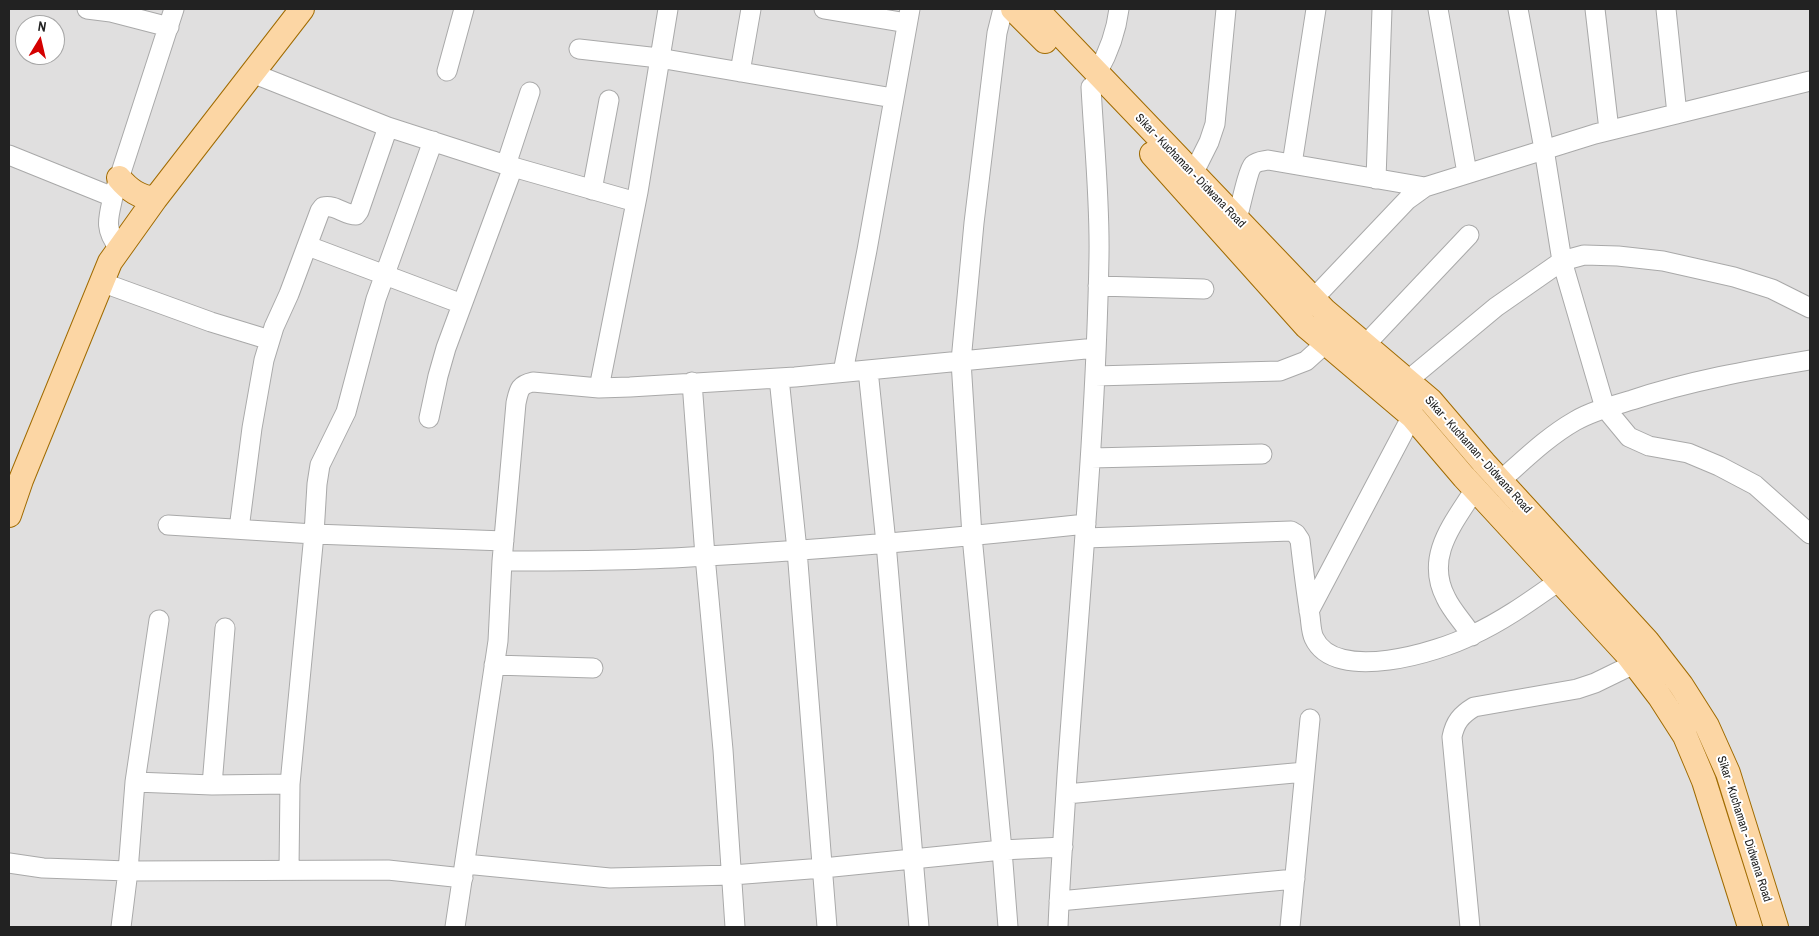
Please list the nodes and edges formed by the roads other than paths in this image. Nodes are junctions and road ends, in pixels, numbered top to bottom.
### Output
1 (87, 9) edge
2 (174, 9) edge
3 (302, 9) edge
4 (464, 9) edge
5 (668, 9) edge
6 (751, 9) edge
7 (1002, 9) edge
8 (1013, 9) edge
9 (1036, 9) edge
10 (1120, 9) edge
11 (1226, 9) edge
12 (1316, 9) edge
13 (1382, 9) edge
14 (1438, 9) edge
15 (1518, 9) edge
16 (1595, 9) edge
17 (1666, 9) edge
18 (835, 10) edge
19 (908, 16) edge
20 (168, 27) junction
21 (579, 49) dead end
22 (659, 58) junction
23 (447, 70) dead end
24 (740, 72) junction
25 (252, 73) junction
26 (1094, 80) junction
27 (1810, 81) edge
28 (530, 92) dead end
29 (893, 98) junction
30 (609, 100) dead end
31 (1677, 114) junction
32 (388, 127) junction
33 (1609, 130) junction
34 (433, 141) junction
35 (1544, 149) junction
36 (9, 155) edge
37 (1292, 164) junction
38 (509, 166) junction
39 (1467, 173) junction
40 (1193, 174) junction
41 (1376, 179) junction
42 (116, 187) junction
43 (1425, 187) junction
44 (592, 190) junction
45 (155, 199) junction
46 (636, 202) junction
47 (1237, 219) junction
48 (1469, 235) dead end
49 (308, 246) junction
50 (119, 248) junction
51 (1562, 261) junction
52 (384, 275) junction
53 (101, 282) junction
54 (1098, 286) junction
55 (1204, 289) dead end
56 (1313, 299) junction
57 (462, 304) junction
58 (1810, 308) edge
59 (270, 340) junction
60 (1326, 343) junction
61 (1365, 345) junction
62 (1096, 348) junction
63 (1810, 360) edge
64 (961, 361) junction
65 (868, 370) junction
66 (843, 372) junction
67 (1095, 376) junction
68 (779, 378) junction
69 (1407, 381) junction
70 (692, 382) junction
71 (599, 388) junction
72 (1605, 408) junction
73 (1412, 416) junction
74 (429, 418) dead end
75 (1262, 454) dead end
76 (1091, 458) junction
77 (1500, 480) junction
78 (1475, 489) junction
79 (9, 515) edge
80 (168, 525) dead end
81 (239, 529) junction
82 (1085, 531) junction
83 (314, 534) junction
84 (1810, 534) edge
85 (972, 536) junction
86 (504, 541) junction
87 (886, 543) junction
88 (797, 550) junction
89 (705, 556) junction
90 (502, 561) junction
91 (1559, 581) junction
92 (1309, 611) junction
93 (159, 620) dead end
94 (226, 628) dead end
95 (1472, 636) junction
96 (1634, 664) junction
97 (494, 665) junction
98 (593, 668) dead end
99 (1310, 719) dead end
100 (1305, 772) junction
101 (134, 782) junction
102 (290, 784) junction
103 (212, 785) junction
104 (1066, 794) junction
105 (1062, 847) junction
106 (1002, 850) junction
107 (912, 860) junction
108 (9, 864) edge
109 (822, 868) junction
110 (289, 869) junction
111 (128, 871) junction
112 (464, 871) junction
113 (732, 875) junction
114 (1294, 879) junction
115 (1059, 901) junction
116 (121, 927) edge
117 (455, 927) edge
118 (735, 927) edge
119 (827, 927) edge
120 (919, 927) edge
121 (1008, 927) edge
122 (1058, 927) edge
123 (1290, 927) edge
124 (1470, 927) edge
125 (1750, 927) edge
126 (1776, 927) edge

1 - 20 street
2 - 20 street
3 - 25 main road
4 - 23 street
5 - 22 street
6 - 24 street
7 - 64 street
8 - 26 main road, Sikar - Kuchaman - Didwana Road
9 - 26 main road, Sikar - Kuchaman - Didwana Road
10 - 26 street
11 - 40 street
12 - 37 street
13 - 41 street
14 - 39 street
15 - 35 street
16 - 33 street
17 - 31 street
18 - 19 street
19 - 29 street
20 - 42 street
21 - 22 street
22 - 24 street
22 - 46 street
24 - 29 street
25 - 32 street
25 - 45 main road
26 - 40 main road, Sikar - Kuchaman - Didwana Road
26 - 54 street
26 - 60 main road, Sikar - Kuchaman - Didwana Road
27 - 31 street
28 - 38 street
29 - 66 street
30 - 44 street
31 - 33 street
32 - 34 street
32 - 49 street
33 - 35 street
34 - 38 street
34 - 52 street
35 - 39 street
35 - 51 street
36 - 42 street
37 - 41 street
37 - 47 street
38 - 44 street
38 - 57 street
39 - 43 street
40 - 47 main road, Sikar - Kuchaman - Didwana Road
41 - 43 street
42 - 45 main road
42 - 50 street
43 - 56 street
44 - 46 street
45 - 50 main road
46 - 71 street
47 - 56 main road, Sikar - Kuchaman - Didwana Road
48 - 61 street
49 - 52 street
49 - 59 street
50 - 53 main road
51 - 58 street
51 - 69 street
51 - 72 street
52 - 57 street
52 - 83 street
53 - 59 street
53 - 79 main road
54 - 55 street
54 - 62 street
56 - 61 main road, Sikar - Kuchaman - Didwana Road
57 - 74 street
59 - 81 street
60 - 67 street
60 - 73 main road, Sikar - Kuchaman - Didwana Road
61 - 69 main road, Sikar - Kuchaman - Didwana Road
62 - 64 street
62 - 67 street
63 - 72 street
64 - 65 street
64 - 85 street
65 - 66 street
65 - 87 street
66 - 68 street
67 - 76 street
68 - 70 street
68 - 88 street
69 - 77 main road, Sikar - Kuchaman - Didwana Road
70 - 71 street
70 - 89 street
71 - 86 street
72 - 77 street
72 - 84 street
73 - 78 main road, Sikar - Kuchaman - Didwana Road
73 - 92 street
75 - 76 street
76 - 82 street
77 - 126 main road, Sikar - Kuchaman - Didwana Road
78 - 91 main road, Sikar - Kuchaman - Didwana Road
78 - 95 street
80 - 81 street
81 - 83 street
82 - 85 street
82 - 92 street
82 - 104 street
83 - 86 street
83 - 102 street
85 - 87 street
85 - 106 street
86 - 90 street
87 - 88 street
87 - 107 street
88 - 89 street
88 - 109 street
89 - 90 street
89 - 113 street
90 - 97 street
91 - 95 street
91 - 96 main road, Sikar - Kuchaman - Didwana Road
92 - 95 street
93 - 101 street
94 - 103 street
96 - 124 street
96 - 125 main road, Sikar - Kuchaman - Didwana Road
97 - 98 street
97 - 112 street
99 - 100 street
100 - 104 street
100 - 114 street
101 - 103 street
101 - 111 street
102 - 103 street
102 - 110 street
104 - 105 street
105 - 106 street
105 - 115 street
106 - 107 street
106 - 121 street
107 - 109 street
107 - 120 street
108 - 111 street
109 - 113 street
109 - 119 street
110 - 111 street
110 - 112 street
111 - 116 street
112 - 113 street
112 - 117 street
113 - 118 street
114 - 115 street
114 - 123 street
115 - 122 street

